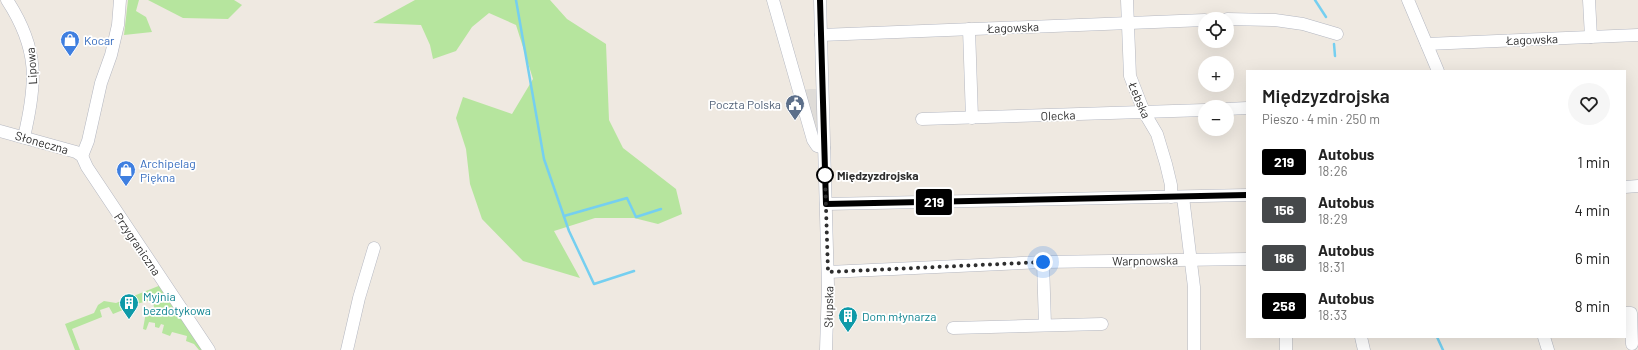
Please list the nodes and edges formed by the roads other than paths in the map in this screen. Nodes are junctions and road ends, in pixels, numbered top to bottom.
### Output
1 (7, 0) edge
2 (120, 0) edge
3 (773, 0) edge
4 (820, 0) edge
5 (1127, 0) edge
6 (1408, 0) edge
7 (1589, 0) edge
8 (1234, 19) edge
9 (1198, 20) edge
10 (1128, 23) junction
11 (969, 29) junction
12 (1337, 34) dead end
13 (821, 35) junction
14 (1638, 35) edge
15 (1591, 38) junction
16 (1427, 44) junction
17 (1438, 70) edge
18 (1246, 108) edge
19 (1234, 109) edge
20 (1198, 110) edge
21 (1144, 112) junction
22 (972, 118) junction
23 (922, 119) dead end
24 (0, 131) edge
25 (24, 137) junction
26 (824, 148) junction
27 (82, 156) junction
28 (1626, 186) edge
29 (1638, 186) edge
30 (1246, 195) edge
31 (1177, 197) junction
32 (108, 198) joint
33 (826, 204) junction
34 (374, 248) dead end
35 (1190, 259) junction
36 (1246, 259) edge
37 (1043, 262) junction
38 (828, 272) junction
39 (1626, 313) edge
40 (1102, 324) dead end
41 (1045, 325) junction
42 (953, 328) dead end
43 (1286, 338) edge
44 (1361, 338) edge
45 (1544, 338) edge
46 (1632, 344) dead end
47 (209, 350) edge
48 (347, 350) edge
49 (826, 350) edge
50 (1194, 350) edge
51 (1286, 350) edge
52 (1364, 350) edge
53 (1548, 350) edge

1 - 25 street, Lipowa
2 - 27 street
3 - 26 street
4 - 13 street, Słupska
5 - 10 street, Łebska
6 - 16 street
7 - 15 street
8 - 12 street
9 - 10 street, Łagowska
10 - 11 street, Łagowska
10 - 21 street, Łebska
11 - 13 street, Łagowska
11 - 22 street
13 - 26 street, Słupska
14 - 15 street, Łagowska
15 - 16 street, Łagowska
16 - 17 street
18 - 19 street
20 - 21 street, Olecka
21 - 22 street, Olecka
21 - 31 street, Łebska
22 - 23 street, Olecka
24 - 25 street, Słoneczna
25 - 27 street, Słoneczna
26 - 33 street, Słupska
27 - 32 street, Słoneczna
28 - 29 street
30 - 31 street
31 - 33 street
31 - 35 street, Łebska
32 - 47 street, Przygraniczna
33 - 38 street, Słupska
34 - 48 street
35 - 36 street, Warpnowska
35 - 37 street, Warpnowska
35 - 50 street, Łebska
37 - 38 street, Warpnowska
37 - 41 street
38 - 49 street, Słupska
39 - 46 street
40 - 41 street
41 - 42 street
43 - 51 street
44 - 52 street
45 - 53 street

